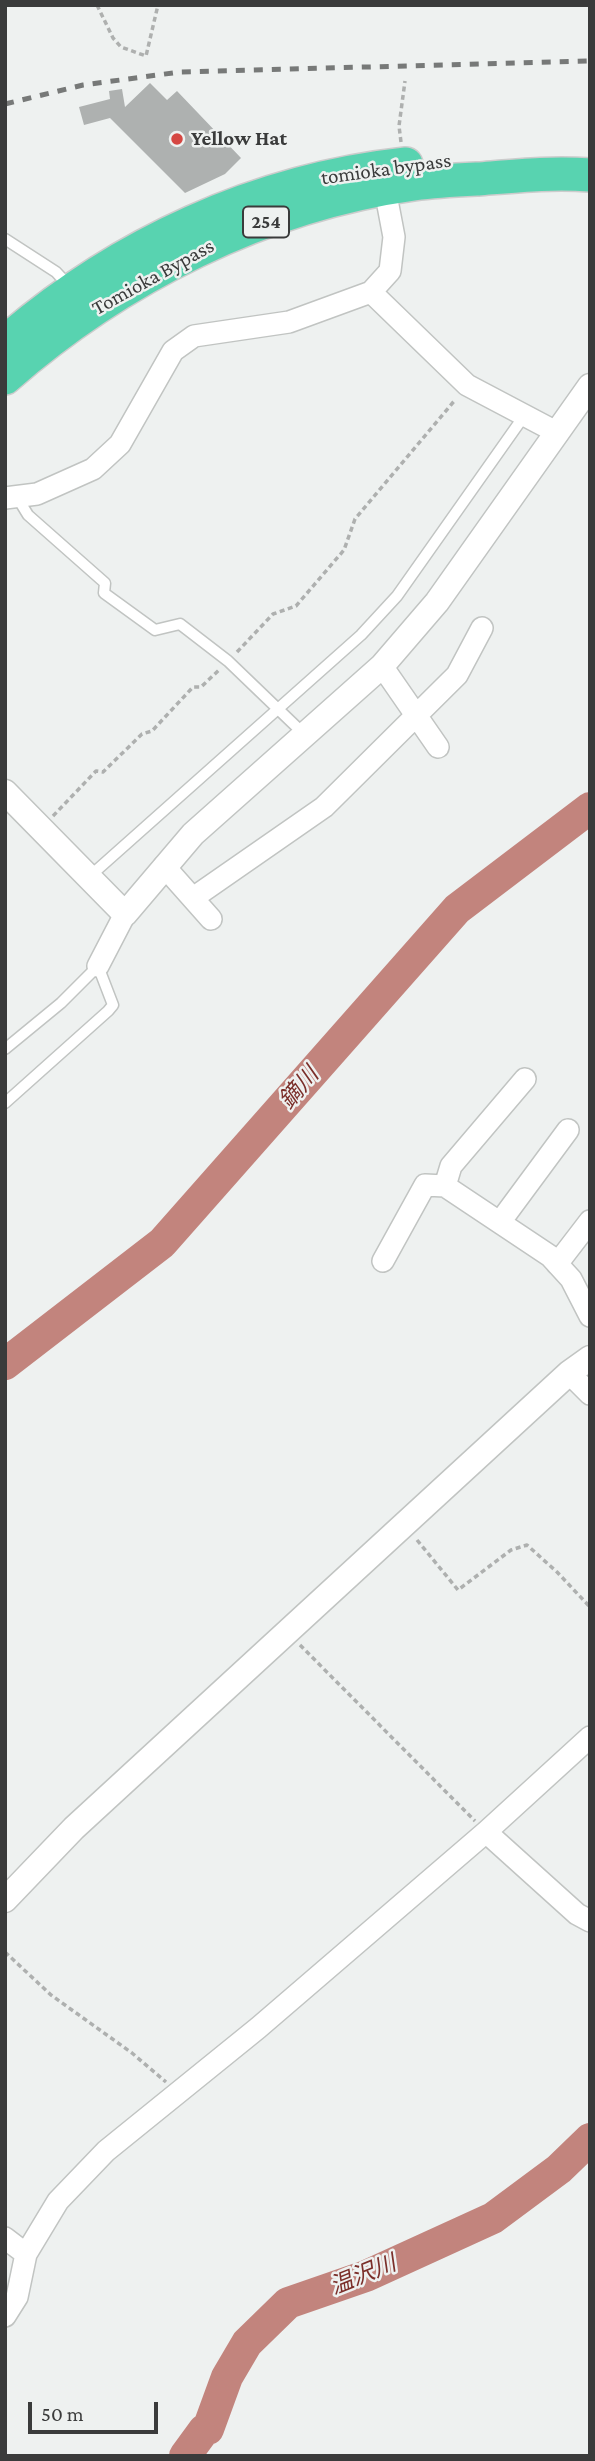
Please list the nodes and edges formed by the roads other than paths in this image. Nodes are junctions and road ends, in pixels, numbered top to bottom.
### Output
1 (578, 165) edge
2 (390, 173) junction
3 (5, 239) edge
4 (72, 289) junction
5 (371, 292) junction
6 (5, 342) edge
7 (5, 377) edge
8 (590, 386) edge
9 (524, 416) junction
10 (558, 433) junction
11 (11, 497) edge
12 (482, 628) dead end
13 (382, 666) junction
14 (278, 708) junction
15 (415, 717) junction
16 (305, 735) junction
17 (438, 747) dead end
18 (5, 792) edge
19 (164, 866) junction
20 (89, 877) junction
21 (193, 898) junction
22 (125, 914) junction
23 (211, 919) dead end
24 (98, 966) junction
25 (5, 1049) edge
26 (524, 1079) dead end
27 (5, 1103) edge
28 (568, 1129) dead end
29 (445, 1186) junction
30 (590, 1221) edge
31 (500, 1222) junction
32 (383, 1261) dead end
33 (557, 1264) junction
34 (590, 1316) edge
35 (590, 1357) edge
36 (569, 1373) junction
37 (590, 1394) edge
38 (590, 1737) edge
39 (486, 1832) junction
40 (5, 1900) edge
41 (590, 1921) edge
42 (5, 2238) edge
43 (26, 2254) junction
44 (5, 2316) edge

1 - 2 highway, tomioka bypass / 254
2 - 4 highway, Tomioka Bypass / 254
2 - 5 street
2 - 7 highway, Tomioka Bypass / 254
3 - 4 lane
4 - 6 highway, Tomioka Bypass / 254
5 - 9 street
5 - 11 street
8 - 10 street
9 - 10 street
9 - 14 lane
10 - 13 street
11 - 14 lane
12 - 15 street
13 - 15 street
13 - 16 street
14 - 16 lane
14 - 20 lane
15 - 17 street
15 - 21 street
16 - 19 street
18 - 20 street
19 - 21 street
19 - 22 street
20 - 22 street
21 - 23 street
22 - 24 street
24 - 25 lane
24 - 27 lane
26 - 29 street
28 - 31 street
29 - 31 street
29 - 32 street
30 - 33 street
31 - 33 street
33 - 34 street
35 - 36 street
36 - 37 street
36 - 40 street
38 - 39 street
39 - 41 street
39 - 43 street
42 - 43 street
43 - 44 street

